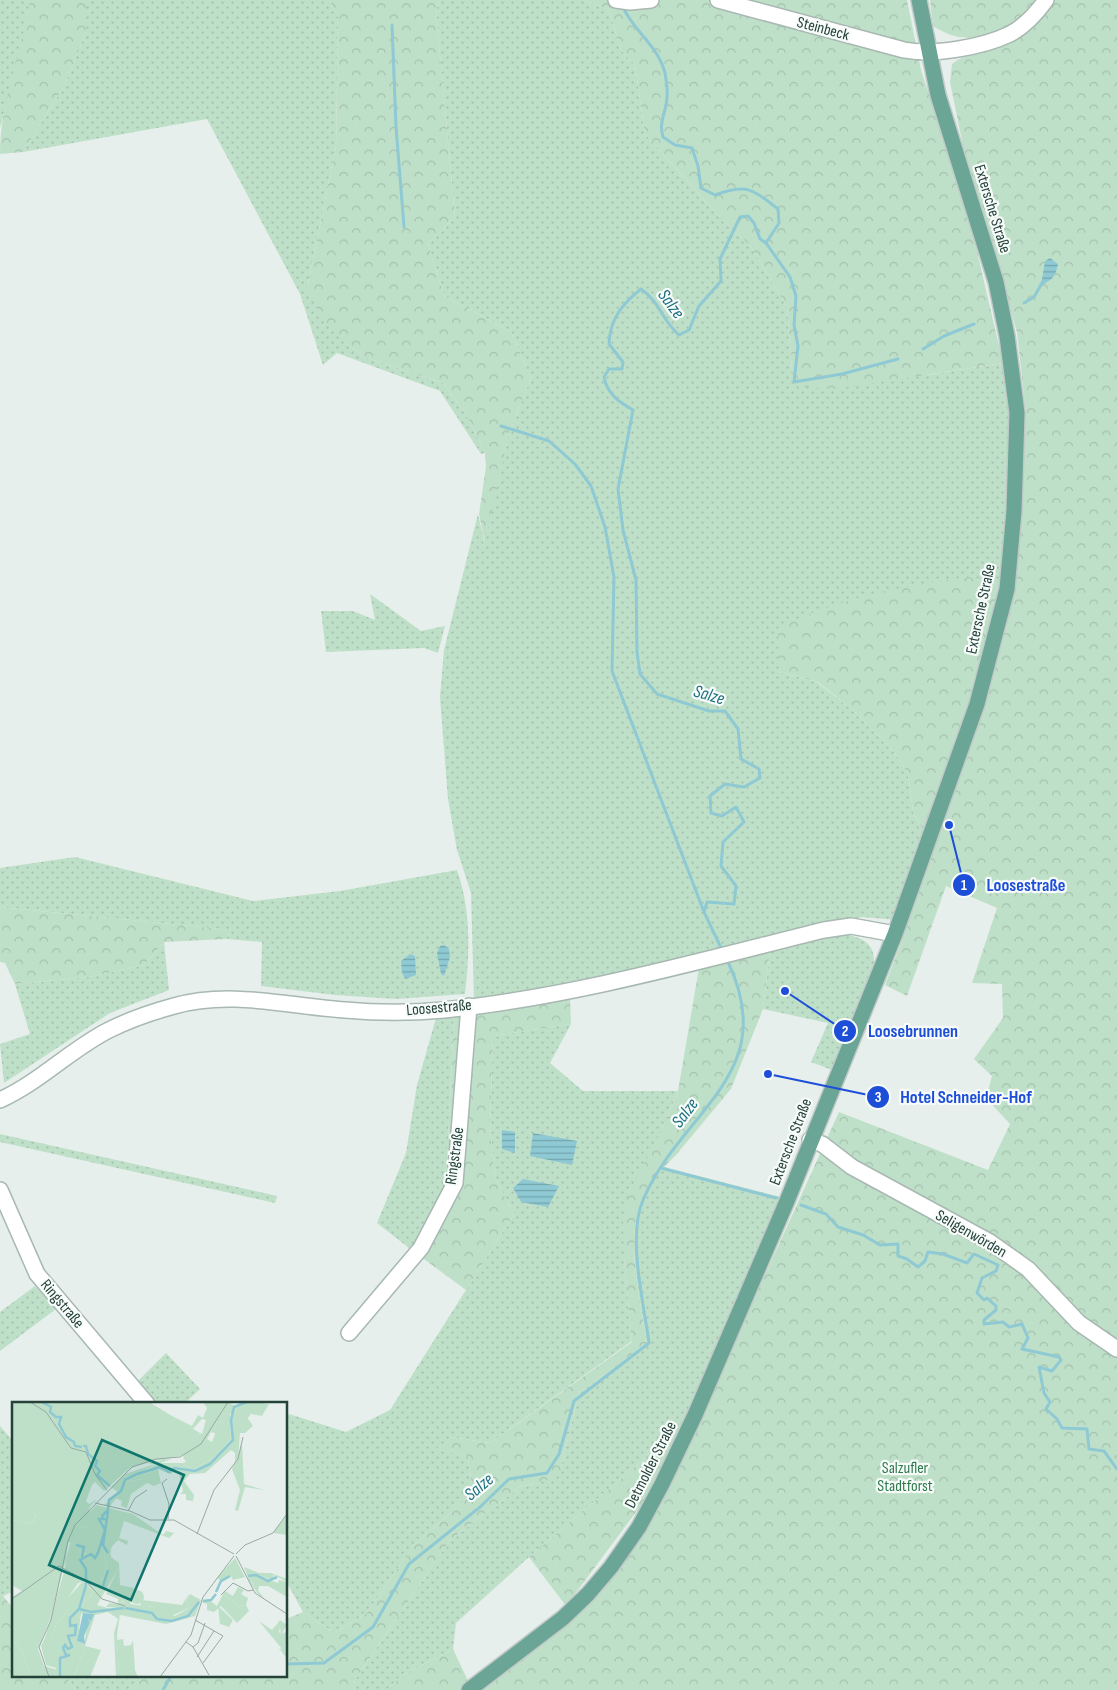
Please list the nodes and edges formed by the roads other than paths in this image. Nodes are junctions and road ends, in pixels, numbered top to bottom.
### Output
1 (651, 0) edge
2 (718, 0) edge
3 (919, 0) edge
4 (1046, 0) edge
5 (623, 1) edge
6 (928, 53) junction
7 (895, 934) junction
8 (469, 1006) junction
9 (0, 1100) edge
10 (810, 1140) junction
11 (0, 1190) edge
12 (787, 1201) joint
13 (350, 1333) dead end
14 (1117, 1349) edge
15 (144, 1402) edge
16 (469, 1690) edge

1 - 5 street
2 - 6 street, Steinbeck
3 - 6 main road, Extersche Straße
4 - 6 street, Steinbeck
6 - 7 main road, Extersche Straße
7 - 8 street, Loosestraße
7 - 10 main road, Extersche Straße
8 - 9 street, Loosestraße
8 - 13 street, Ringstraße
10 - 12 main road, Extersche Straße
10 - 14 street, Seligenwörden
11 - 15 street, Ringstraße
12 - 16 main road, Detmolder Straße

